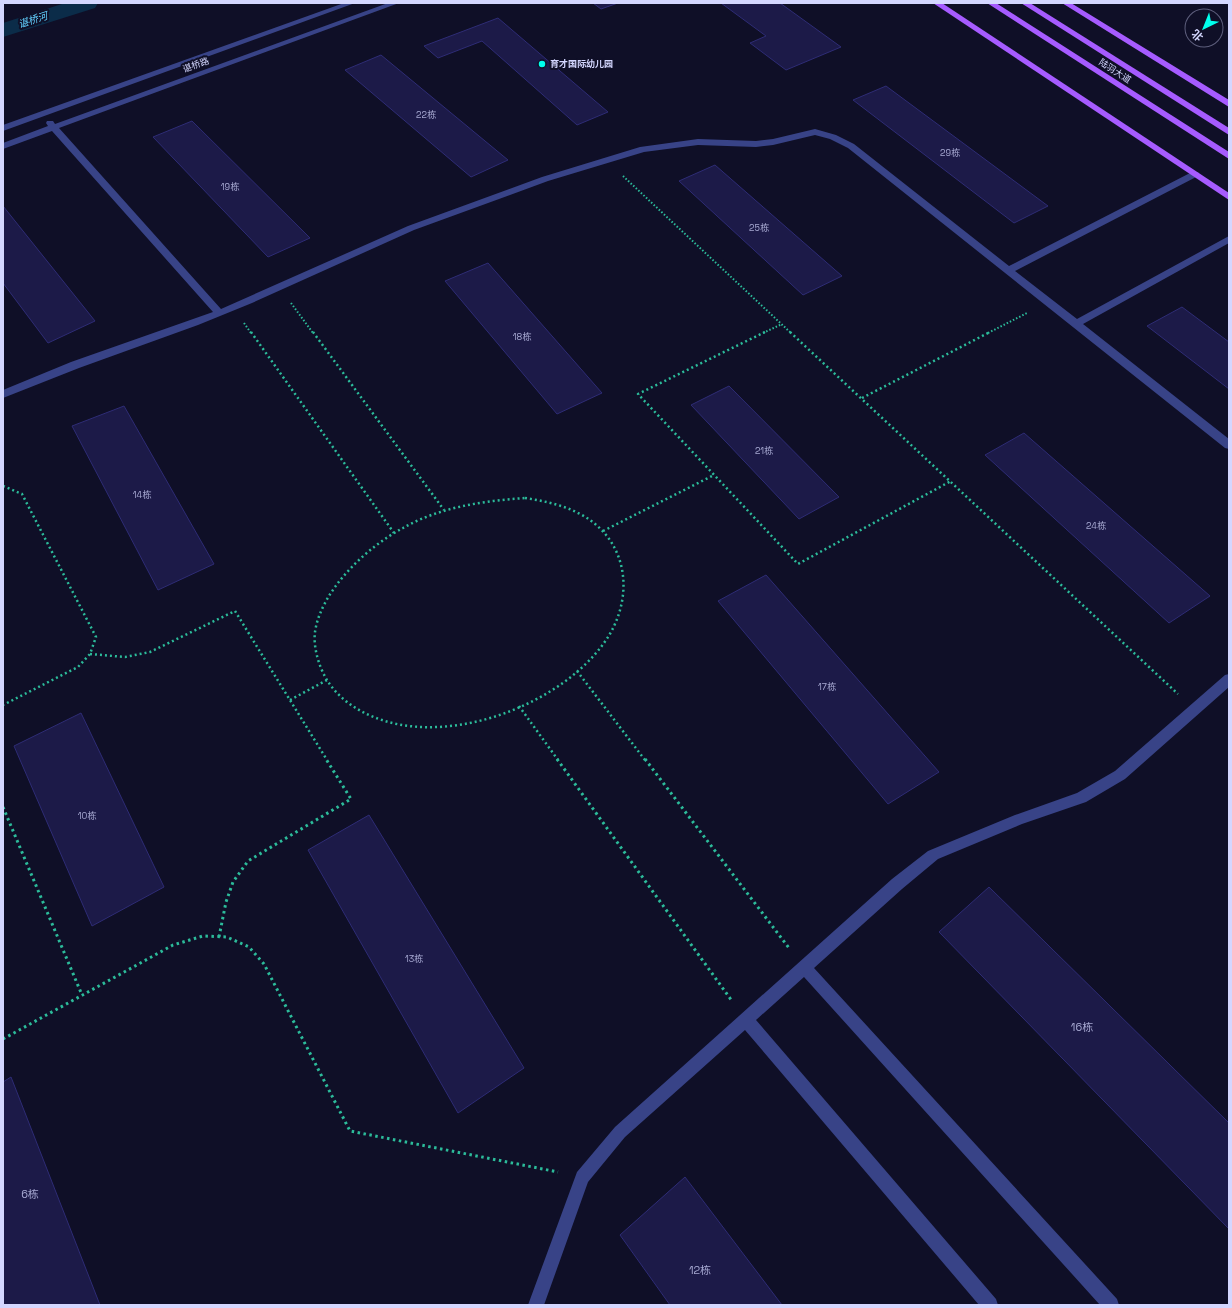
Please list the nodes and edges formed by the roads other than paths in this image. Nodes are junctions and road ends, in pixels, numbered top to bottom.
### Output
1 (351, 3) edge
2 (395, 3) edge
3 (937, 3) edge
4 (991, 3) edge
5 (1025, 3) edge
6 (1066, 3) edge
7 (1229, 104) edge
8 (42, 114) junction
9 (3, 128) edge
10 (54, 128) junction
11 (1229, 132) edge
12 (3, 146) edge
13 (1229, 156) edge
14 (1196, 174) junction
15 (1229, 197) edge
16 (1229, 239) edge
17 (1008, 270) junction
18 (220, 313) junction
19 (1076, 324) junction
20 (3, 394) edge
21 (1229, 445) edge
22 (1229, 679) edge
23 (804, 967) junction
24 (745, 1019) junction
25 (536, 1305) edge
26 (990, 1305) edge
27 (1111, 1305) edge

1 - 8 street, 谌桥路
2 - 10 street, 谌桥路
3 - 14 main road
4 - 13 main road, 陆羽大道
5 - 11 main road, 陆羽大道
6 - 7 main road
8 - 9 street, 谌桥路
8 - 10 street
10 - 12 street, 谌桥路
10 - 18 street
14 - 15 main road
14 - 17 street
16 - 19 street
17 - 18 street
17 - 19 street
18 - 20 street
19 - 21 street
22 - 23 street
23 - 24 street
23 - 27 street
24 - 25 street
24 - 26 street

